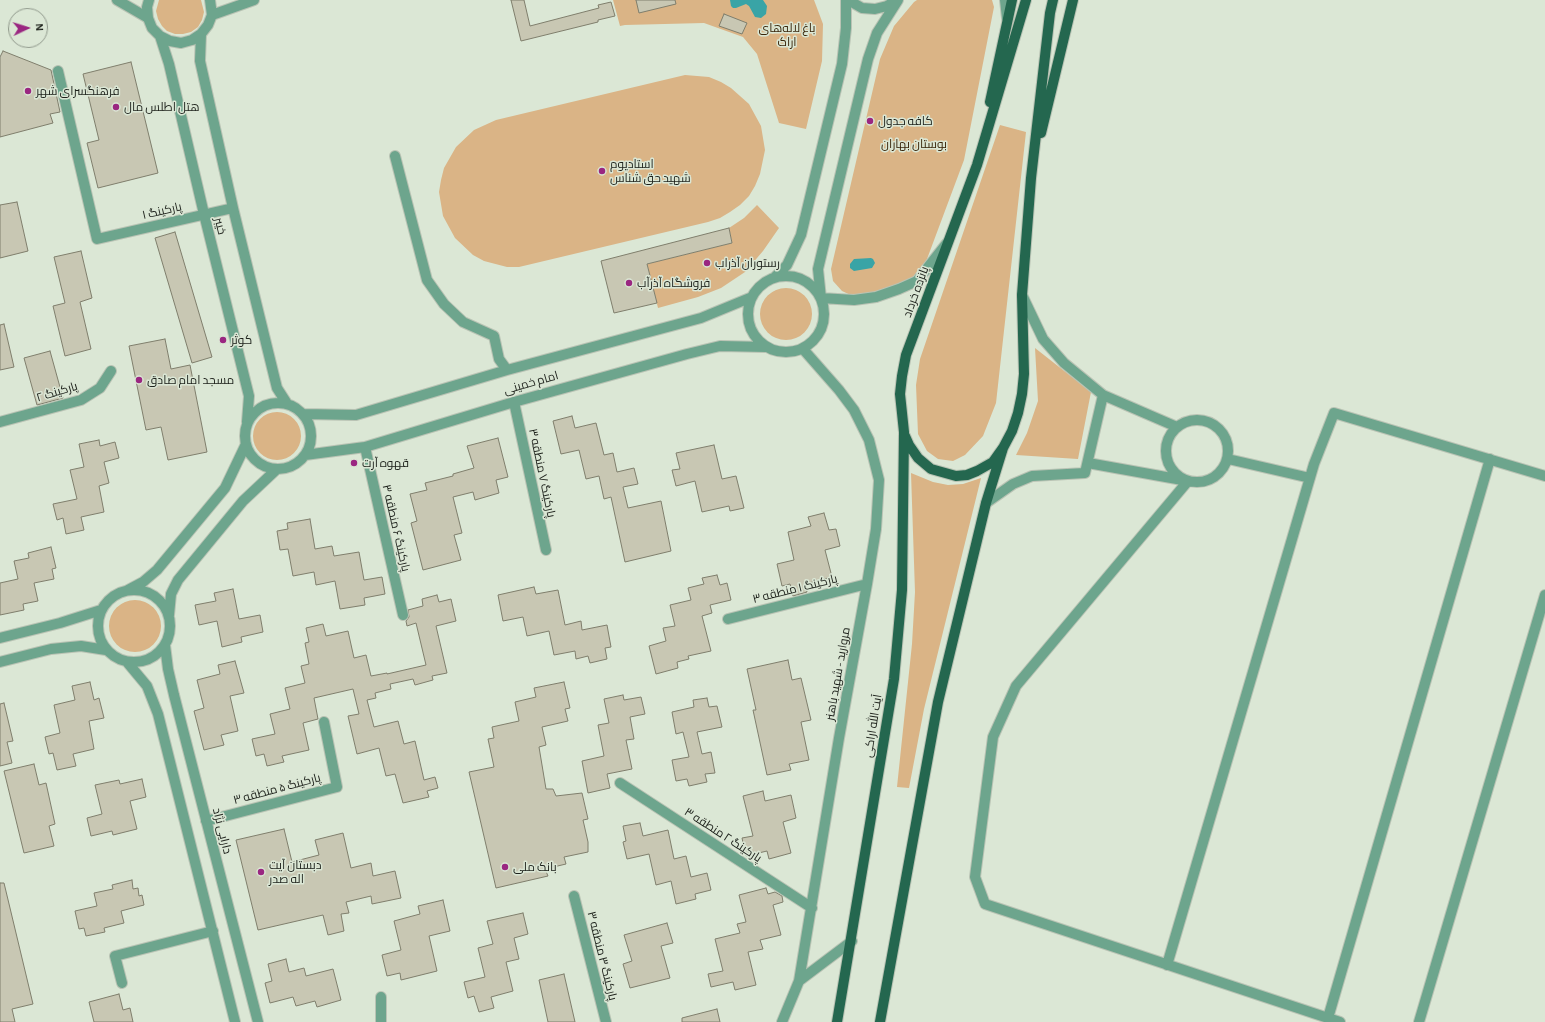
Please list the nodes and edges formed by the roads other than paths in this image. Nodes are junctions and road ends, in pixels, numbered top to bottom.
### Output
1 (117, 0) edge
2 (149, 0) edge
3 (210, 0) edge
4 (254, 0) edge
5 (847, 0) edge
6 (897, 0) edge
7 (1005, 0) edge
8 (1012, 0) edge
9 (1026, 0) edge
10 (1053, 0) edge
11 (1073, 0) edge
12 (212, 15) junction
13 (148, 18) junction
14 (1007, 19) junction
15 (201, 34) junction
16 (160, 36) junction
17 (58, 71) dead end
18 (395, 156) dead end
19 (977, 165) junction
20 (1031, 178) junction
21 (232, 208) junction
22 (204, 214) junction
23 (948, 241) junction
24 (774, 278) junction
25 (1022, 295) junction
26 (752, 297) junction
27 (821, 298) junction
28 (766, 347) junction
29 (803, 348) junction
30 (507, 370) junction
31 (111, 371) dead end
32 (1103, 395) junction
33 (286, 402) junction
34 (514, 402) junction
35 (304, 414) junction
36 (0, 422) edge
37 (247, 422) junction
38 (1177, 427) junction
39 (904, 432) junction
40 (246, 444) junction
41 (365, 447) junction
42 (1003, 448) junction
43 (305, 455) junction
44 (1228, 459) junction
45 (1490, 459) junction
46 (1088, 463) junction
47 (278, 469) junction
48 (1545, 476) edge
49 (1310, 478) junction
50 (1188, 481) junction
51 (986, 503) junction
52 (546, 550) dead end
53 (867, 584) junction
54 (126, 591) junction
55 (1545, 595) edge
56 (101, 610) junction
57 (169, 615) junction
58 (403, 615) dead end
59 (728, 619) dead end
60 (0, 638) edge
61 (165, 645) junction
62 (106, 650) junction
63 (0, 662) edge
64 (127, 662) junction
65 (324, 722) dead end
66 (620, 783) dead end
67 (206, 821) junction
68 (574, 896) dead end
69 (812, 908) junction
70 (214, 931) junction
71 (852, 941) junction
72 (1167, 965) junction
73 (799, 981) junction
74 (122, 983) dead end
75 (381, 997) dead end
76 (1328, 1018) junction
77 (236, 1022) edge
78 (258, 1022) edge
79 (381, 1022) edge
80 (606, 1022) edge
81 (782, 1022) edge
82 (837, 1022) edge
83 (880, 1022) edge
84 (1340, 1022) edge
85 (1419, 1022) edge

1 - 13 street
2 - 13 street
3 - 12 street
4 - 12 street
5 - 6 street
5 - 24 street
6 - 27 street
7 - 14 street
8 - 14 main road, پانزده خرداد
9 - 19 main road, پانزده خرداد
10 - 20 main road
11 - 20 main road
12 - 15 street
13 - 16 street, خیبر
14 - 19 main road, پانزده خرداد
15 - 16 street
15 - 21 street, خیبر
16 - 22 street, خیبر
17 - 22 street, پارکینگ ۱
18 - 30 street
19 - 23 main road, پانزده خرداد
20 - 25 main road
21 - 22 street, پارکینگ ۱
21 - 33 street, خیبر
22 - 37 street, خیبر
23 - 27 street
23 - 39 main road, پانزده خرداد
24 - 26 street
24 - 27 street
25 - 32 street
25 - 42 main road
26 - 28 street
26 - 30 street, امام خمینی
27 - 29 street
28 - 29 street
28 - 34 street, امام خمینی
29 - 53 street, مروارید - شهید باهنر
30 - 35 street, امام خمینی
31 - 36 street, پارکینگ ۲
32 - 38 street
32 - 46 street
33 - 35 street
33 - 37 street
34 - 41 street, امام خمینی
34 - 52 street, پارکینگ ۷ منطقه ۳
35 - 43 street
37 - 40 street
38 - 44 street
38 - 50 street
39 - 42 main road
39 - 71 main road, آیت الله اراکی
40 - 47 street
40 - 54 street
41 - 43 street, امام خمینی
41 - 58 street, پارکینگ ۶ منطقه ۳
42 - 51 main road
43 - 47 street
44 - 49 street
44 - 50 street
45 - 48 street
45 - 49 street
45 - 76 street
46 - 50 street
46 - 51 street
47 - 57 street
49 - 72 street
50 - 72 street
51 - 83 main road
53 - 59 street, پارکینگ ۱ منطقه ۳
53 - 69 street, مروارید - شهید باهنر
54 - 56 street
54 - 57 street
55 - 85 street
56 - 60 street
56 - 62 street
57 - 61 street
61 - 64 street
61 - 67 street, دارایی نژاد
62 - 63 street
62 - 64 street
64 - 70 street
65 - 67 street, پارکینگ ۵ منطقه ۳
66 - 69 street, پارکینگ ۲ منطقه ۳
67 - 78 street, دارایی نژاد
68 - 80 street, پارکینگ ۳ منطقه ۳
69 - 73 street, مروارید - شهید باهنر
70 - 74 street
70 - 77 street
71 - 73 street
71 - 82 main road, آیت الله اراکی
72 - 76 street
73 - 81 street, مروارید - شهید باهنر
75 - 79 street
76 - 84 street

